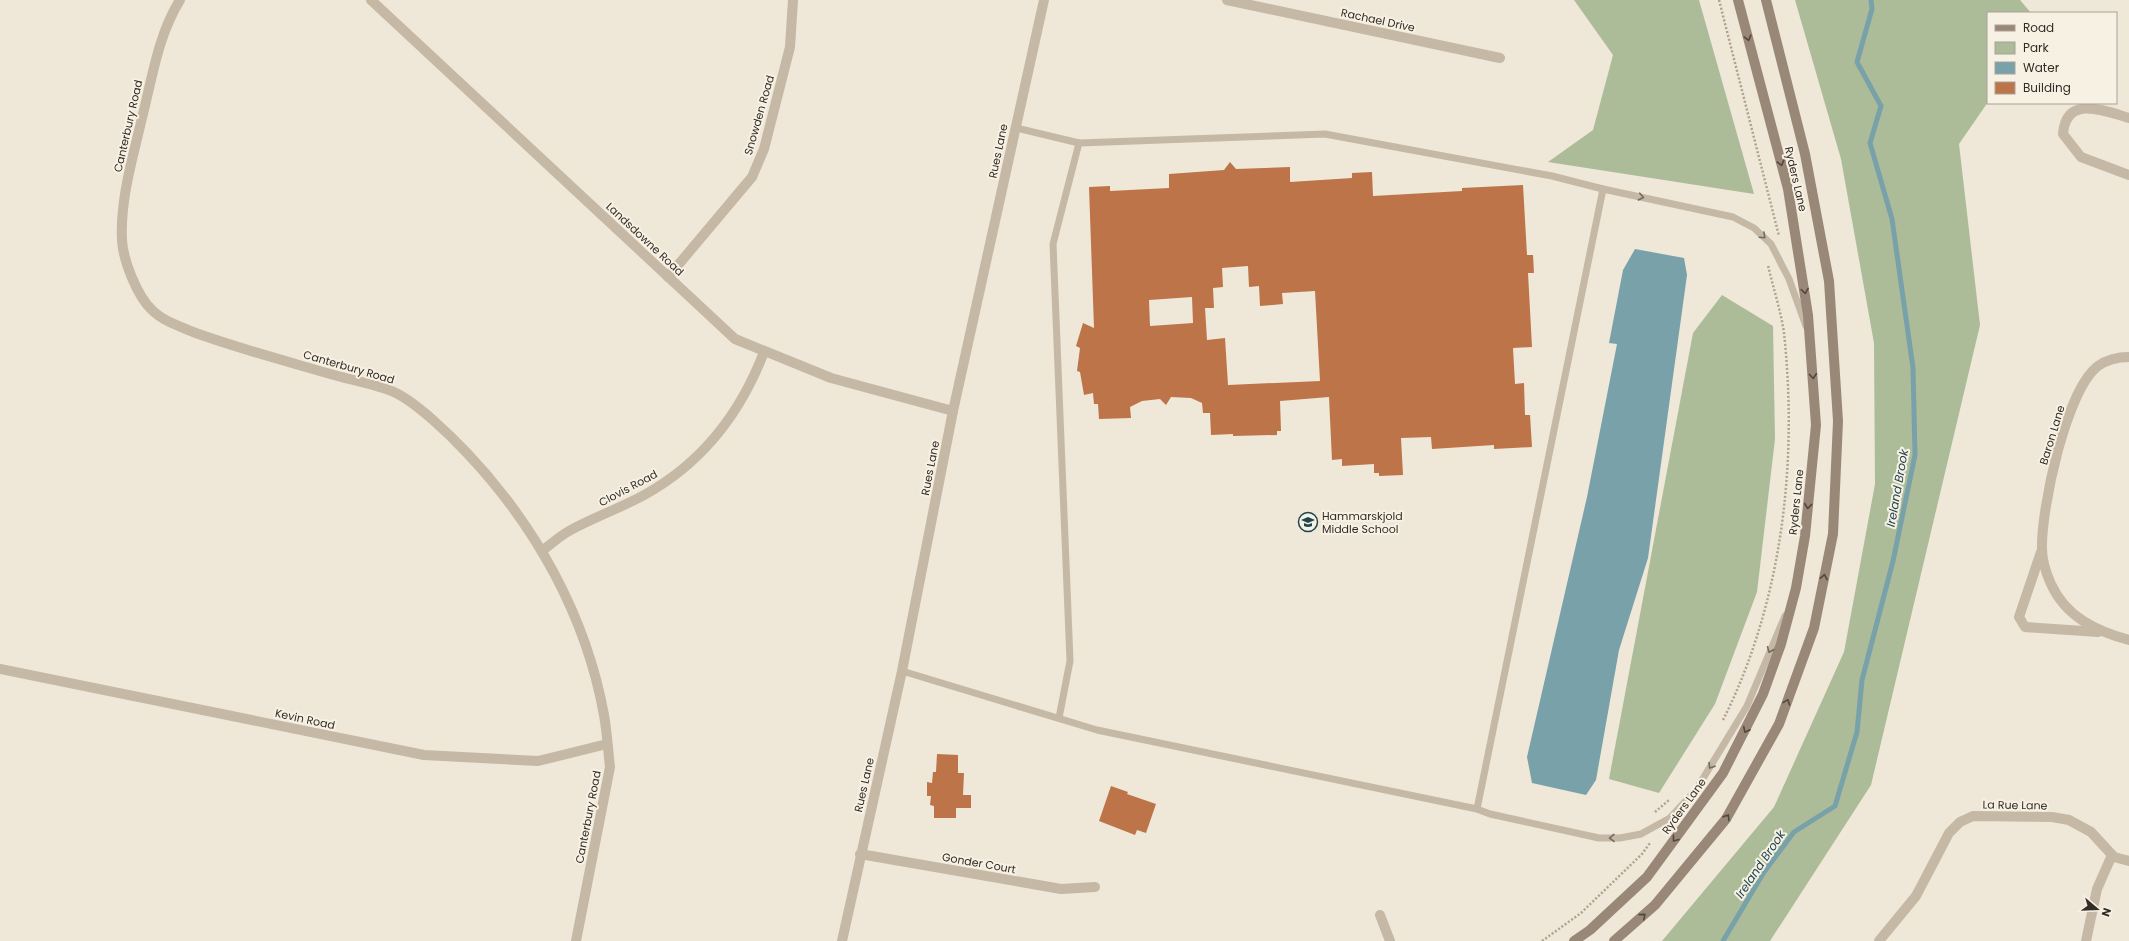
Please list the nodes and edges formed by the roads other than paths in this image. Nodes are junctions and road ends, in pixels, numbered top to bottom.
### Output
1 (180, 0) edge
2 (371, 0) edge
3 (793, 0) edge
4 (1044, 0) edge
5 (1227, 0) edge
6 (1738, 0) edge
7 (1766, 0) edge
8 (1500, 58) dead end
9 (2129, 118) edge
10 (1016, 128) junction
11 (1079, 143) junction
12 (2129, 175) edge
13 (1603, 189) junction
14 (668, 277) junction
15 (1810, 338) junction
16 (764, 352) junction
17 (2129, 357) edge
18 (953, 411) junction
19 (2042, 550) junction
20 (542, 551) junction
21 (1796, 588) junction
22 (2103, 633) junction
23 (2129, 640) edge
24 (0, 669) edge
25 (902, 671) junction
26 (1058, 718) junction
27 (607, 744) junction
28 (1477, 809) junction
29 (860, 854) junction
30 (2112, 855) junction
31 (2129, 861) edge
32 (1095, 887) dead end
33 (1380, 916) dead end
34 (576, 941) edge
35 (842, 941) edge
36 (1390, 941) edge
37 (1574, 941) edge
38 (1614, 941) edge
39 (1879, 941) edge
40 (2086, 941) edge

1 - 20 street, Canterbury Road
2 - 14 street, Landsdowne Road
3 - 14 street, Snowden Road
4 - 10 street, Rues Lane
5 - 8 street, Rachael Drive
6 -> 15 main road, Ryders Lane
38 -> 7 main road, Ryders Lane
9 - 12 street
10 - 11 lane
10 - 18 street, Rues Lane
11 - 13 lane
11 - 26 lane
13 -> 15 lane
13 - 28 lane
14 - 16 street, Landsdowne Road
15 -> 21 main road, Ryders Lane
16 - 18 street, Landsdowne Road
16 - 20 street, Clovis Road
17 - 19 street, Baron Lane
18 - 25 street, Rues Lane
19 - 22 street, Baron Lane
19 - 22 street, Baron Lane
20 - 27 street, Canterbury Road
21 -> 28 lane
21 -> 37 main road, Ryders Lane
22 - 23 street, Baron Lane
24 - 27 street, Kevin Road
25 - 26 lane
25 - 29 street, Rues Lane
26 - 28 lane
27 - 34 street, Canterbury Road
29 - 32 street, Gonder Court
29 - 35 street, Rues Lane
30 - 31 street, La Rue Lane
30 - 39 street, La Rue Lane
30 - 40 street
33 - 36 street

